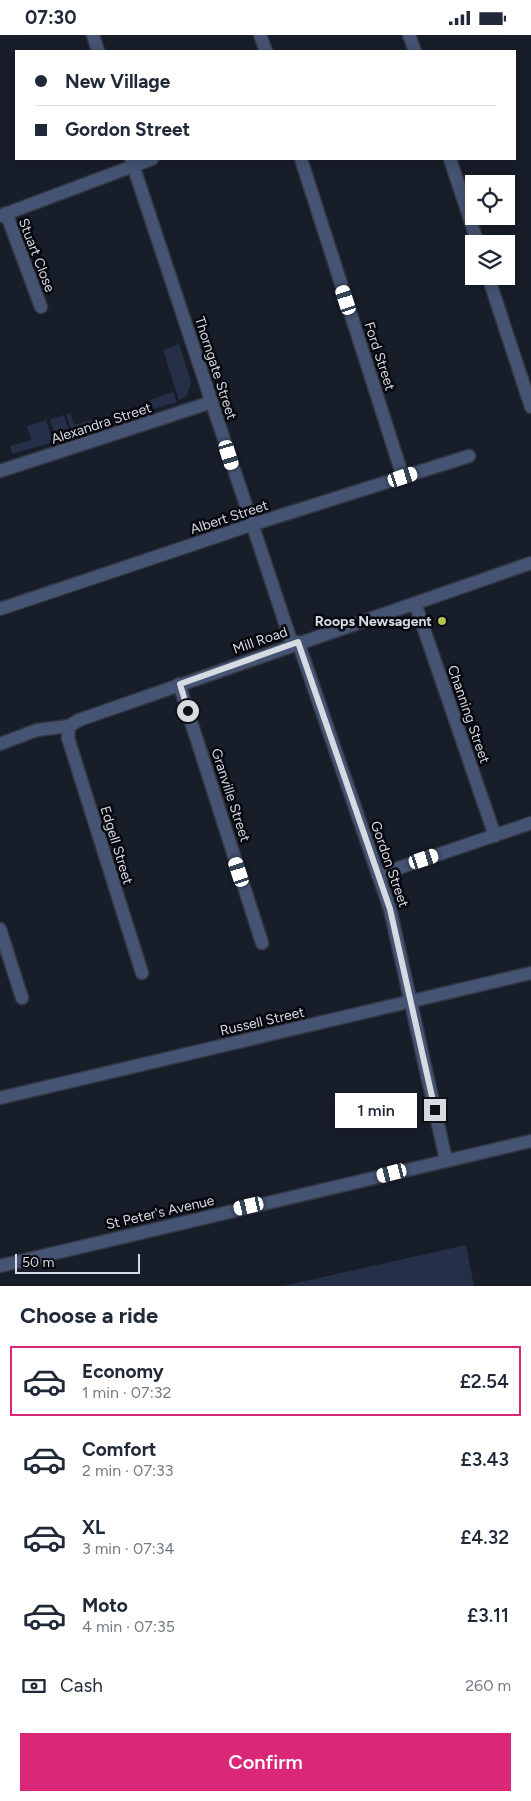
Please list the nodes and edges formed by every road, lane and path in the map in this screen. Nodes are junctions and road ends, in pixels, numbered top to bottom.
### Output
1 (93, 35) edge
2 (260, 35) edge
3 (409, 35) edge
4 (98, 50) edge
5 (266, 50) edge
6 (415, 50) edge
7 (145, 160) edge
8 (301, 160) edge
9 (450, 160) edge
10 (132, 162) edge
11 (3, 214) edge
12 (475, 235) edge
13 (491, 285) edge
14 (41, 307) dead end
15 (212, 402) junction
16 (531, 407) edge
17 (469, 456) dead end
18 (0, 471) edge
19 (403, 477) junction
20 (251, 525) junction
21 (531, 563) edge
22 (415, 603) junction
23 (0, 609) edge
24 (295, 643) junction
25 (180, 684) junction
26 (69, 727) junction
27 (0, 744) edge
28 (531, 823) edge
29 (495, 836) junction
30 (378, 875) junction
31 (0, 929) edge
32 (262, 943) dead end
33 (142, 973) dead end
34 (531, 973) edge
35 (22, 998) dead end
36 (411, 1001) junction
37 (0, 1097) edge
38 (531, 1141) edge
39 (446, 1160) junction
40 (0, 1265) edge

1 - 4 street
2 - 5 street
3 - 6 street
7 - 10 street
8 - 19 street, Ford Street
9 - 12 street
10 - 11 street
10 - 15 street, Thorngate Street
11 - 14 street, Stuart Close
13 - 16 street
15 - 18 street, Alexandra Street
15 - 20 street, Thorngate Street
17 - 19 street, Albert Street
19 - 20 street, Albert Street
20 - 23 street, Albert Street
20 - 24 street, Thorngate Street
21 - 22 street, Mill Road
22 - 24 street, Mill Road
22 - 29 street, Channing Street
24 - 25 street, Mill Road
24 - 30 street, Gordon Street
25 - 26 street, Mill Road
25 - 32 street, Granville Street
26 - 27 street, Mill Road
26 - 33 street, Edgell Street
28 - 29 street
29 - 30 street
30 - 36 street, Gordon Street
31 - 35 street
34 - 36 street, Russell Street
36 - 37 street, Russell Street
36 - 39 street, Gordon Street
38 - 39 street, St Peter's Avenue
39 - 40 street, St Peter's Avenue

